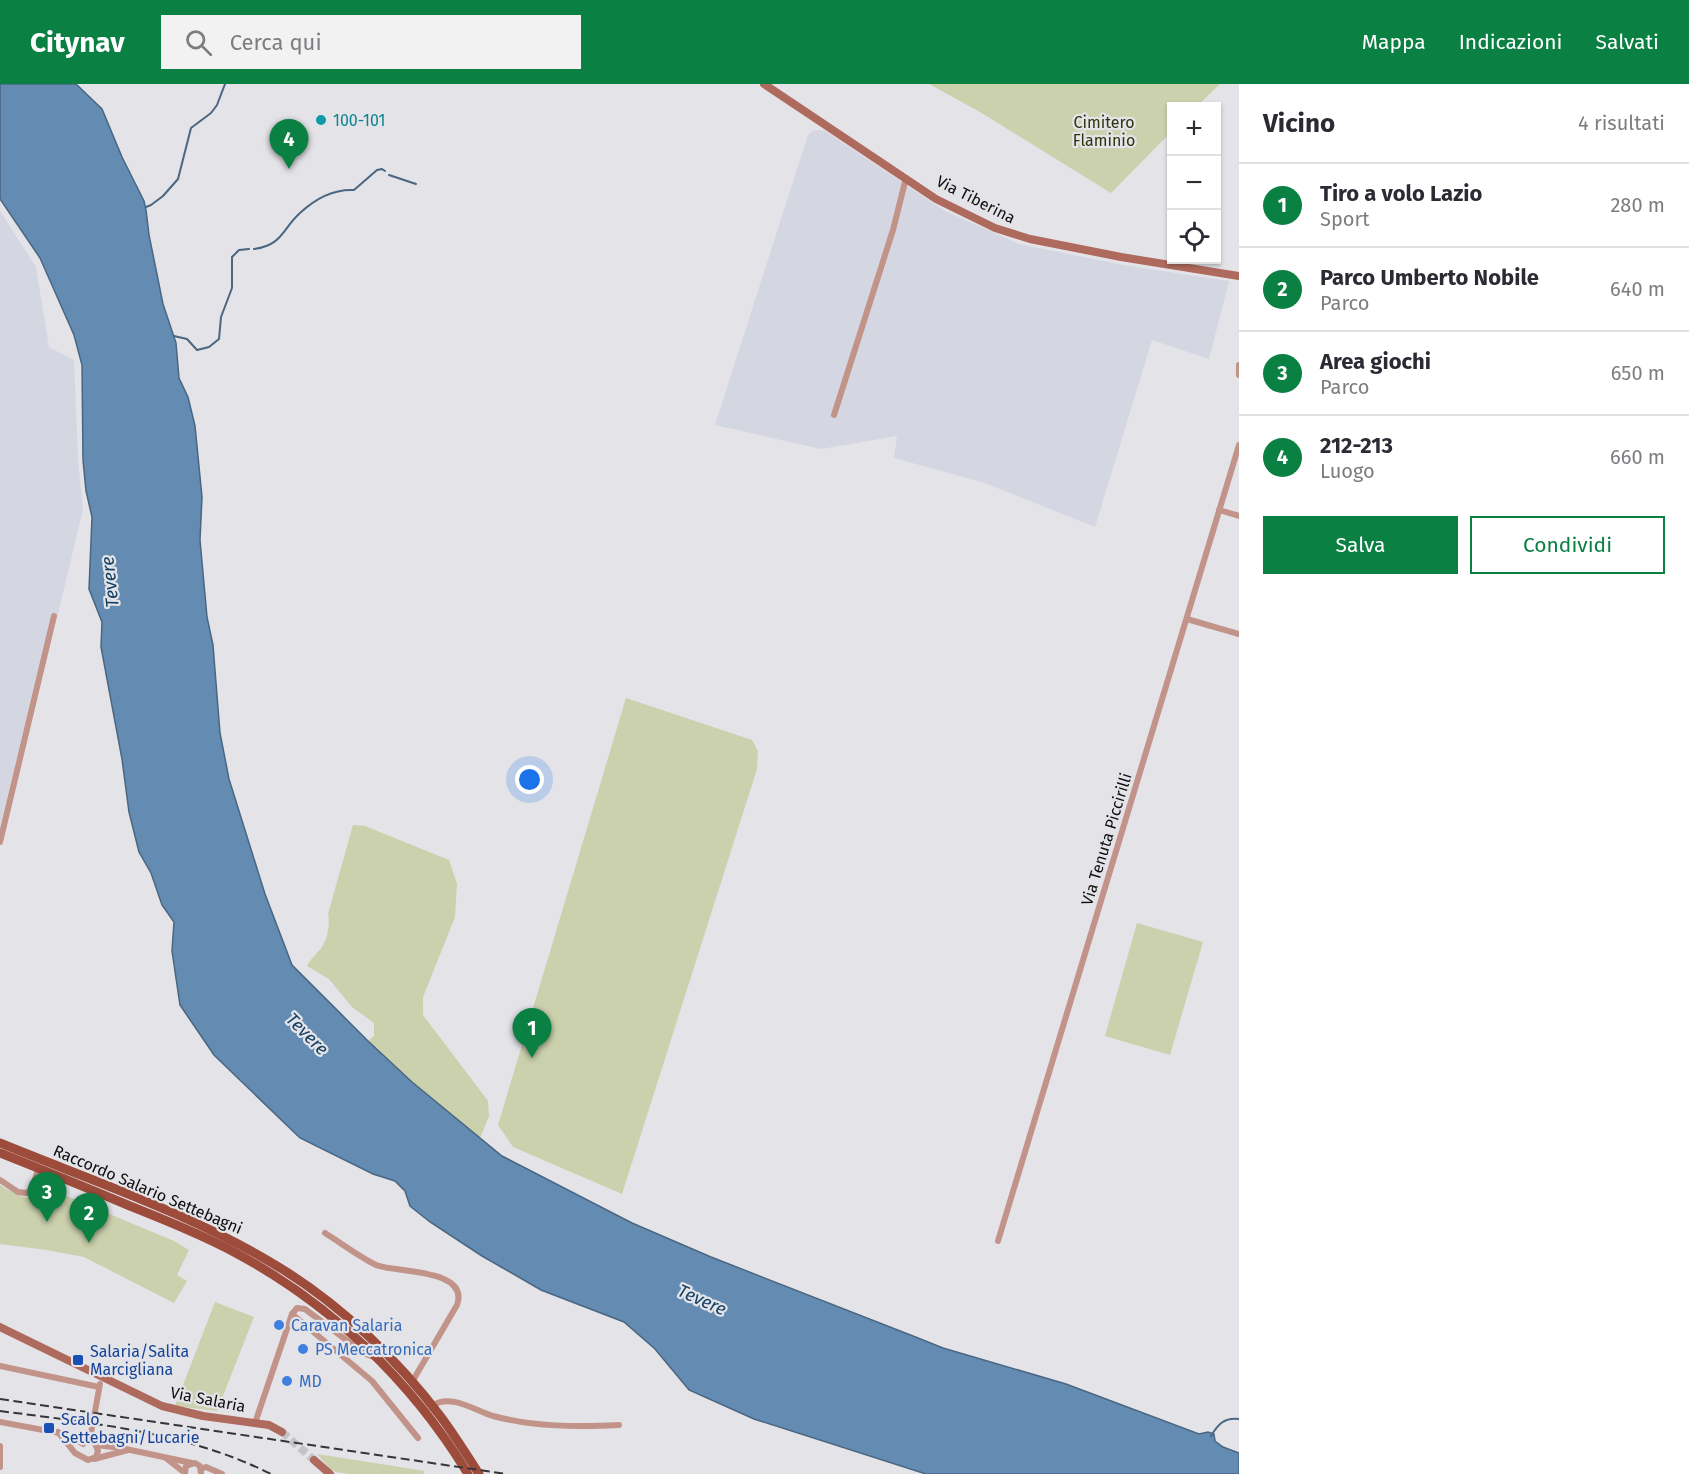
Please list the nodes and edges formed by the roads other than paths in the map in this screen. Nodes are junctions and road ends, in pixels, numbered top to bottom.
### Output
1 (764, 84) edge
2 (906, 178) junction
3 (1239, 276) edge
4 (1239, 365) edge
5 (1239, 375) edge
6 (834, 414) dead end
7 (1239, 445) edge
8 (1219, 510) junction
9 (1239, 516) edge
10 (54, 616) dead end
11 (1187, 619) junction
12 (1239, 634) edge
13 (0, 842) edge
14 (0, 1143) edge
15 (0, 1153) edge
16 (39, 1168) junction
17 (0, 1180) edge
18 (325, 1233) dead end
19 (998, 1241) dead end
20 (292, 1314) junction
21 (0, 1327) edge
22 (378, 1358) junction
23 (0, 1366) edge
24 (101, 1378) junction
25 (412, 1382) junction
26 (99, 1387) junction
27 (432, 1406) junction
28 (0, 1422) edge
29 (255, 1423) junction
30 (619, 1425) dead end
31 (58, 1432) junction
32 (282, 1432) tunnel mouth
33 (418, 1438) dead end
34 (90, 1444) junction
35 (0, 1446) edge
36 (128, 1450) junction
37 (80, 1455) junction
38 (164, 1458) junction
39 (93, 1459) junction
40 (314, 1460) tunnel mouth
41 (192, 1463) junction
42 (0, 1467) edge
43 (201, 1472) edge
44 (185, 1473) edge
45 (222, 1474) edge
46 (330, 1474) edge
47 (468, 1474) edge
48 (479, 1474) edge

1 - 2 main road, Via Tiberina
2 - 3 main road, Via Tiberina
2 - 6 street
4 - 5 street
7 - 8 street, Via Tenuta Piccirilli
8 - 9 street
8 - 11 street, Via Tenuta Piccirilli
10 - 13 street
11 - 12 street
11 - 19 street, Via Tenuta Piccirilli
14 - 25 main road, Raccordo Salario Settebagni
15 - 16 main road, Raccordo Salario Settebagni
16 - 17 street
16 - 22 main road, Raccordo Salario Settebagni
18 - 25 street
20 - 22 street
20 - 29 street
20 - 33 street
21 - 24 main road, Via Salaria
22 - 47 main road, Raccordo Salario Settebagni
23 - 26 street
24 - 26 street
24 - 29 main road, Via Salaria
25 - 27 main road, Raccordo Salario Settebagni
26 - 34 street
27 - 30 street
27 - 48 main road, Raccordo Salario Settebagni
28 - 31 street
29 - 32 main road, Via Salaria
31 - 34 street
31 - 37 street
34 - 36 street
34 - 37 street
34 - 39 street
35 - 42 street
36 - 38 street
36 - 39 street
37 - 39 street
38 - 41 street
38 - 44 street
40 - 46 main road
41 - 43 street
41 - 44 street
43 - 45 street

